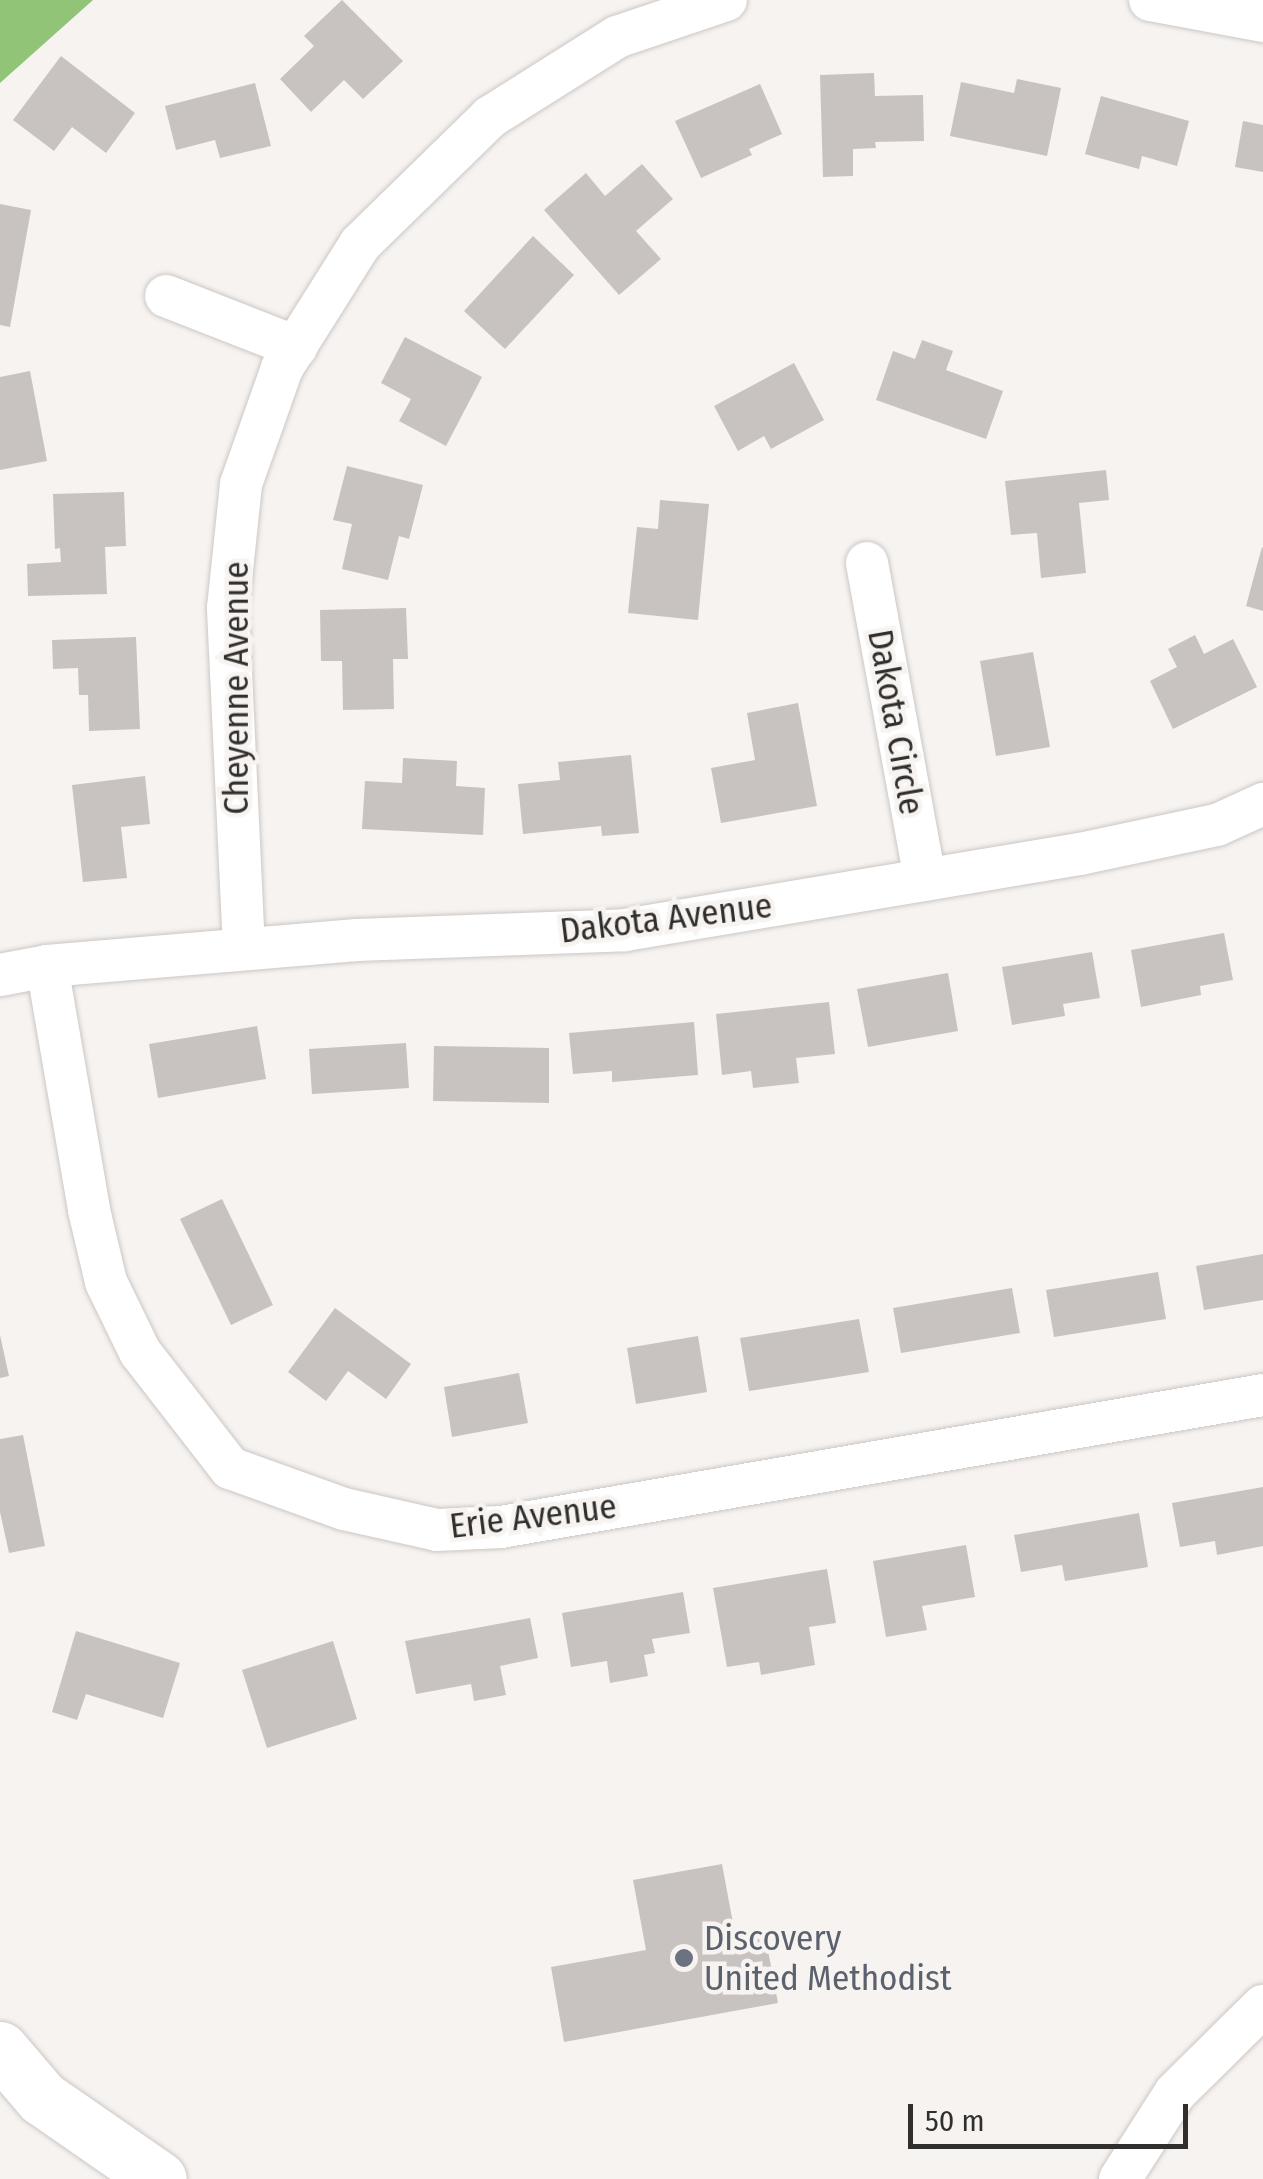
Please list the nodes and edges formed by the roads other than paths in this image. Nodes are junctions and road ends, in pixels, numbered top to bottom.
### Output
1 (1150, 0) edge
2 (710, 2) edge
3 (1263, 21) edge
4 (166, 296) dead end
5 (296, 347) junction
6 (867, 563) dead end
7 (1263, 804) edge
8 (925, 880) junction
9 (244, 949) junction
10 (47, 966) junction
11 (0, 974) edge
12 (1263, 1395) edge
13 (1263, 2006) edge
14 (0, 2049) edge
15 (160, 2179) edge
16 (1120, 2179) edge

1 - 3 street
2 - 5 street, Cheyenne Avenue
4 - 5 street
5 - 9 street, Cheyenne Avenue
6 - 8 street, Dakota Circle
7 - 8 street, Dakota Avenue
8 - 9 street, Dakota Avenue
9 - 10 street, Dakota Avenue
10 - 11 street, Dakota Avenue
10 - 12 street, Erie Avenue
13 - 16 street
14 - 15 street

